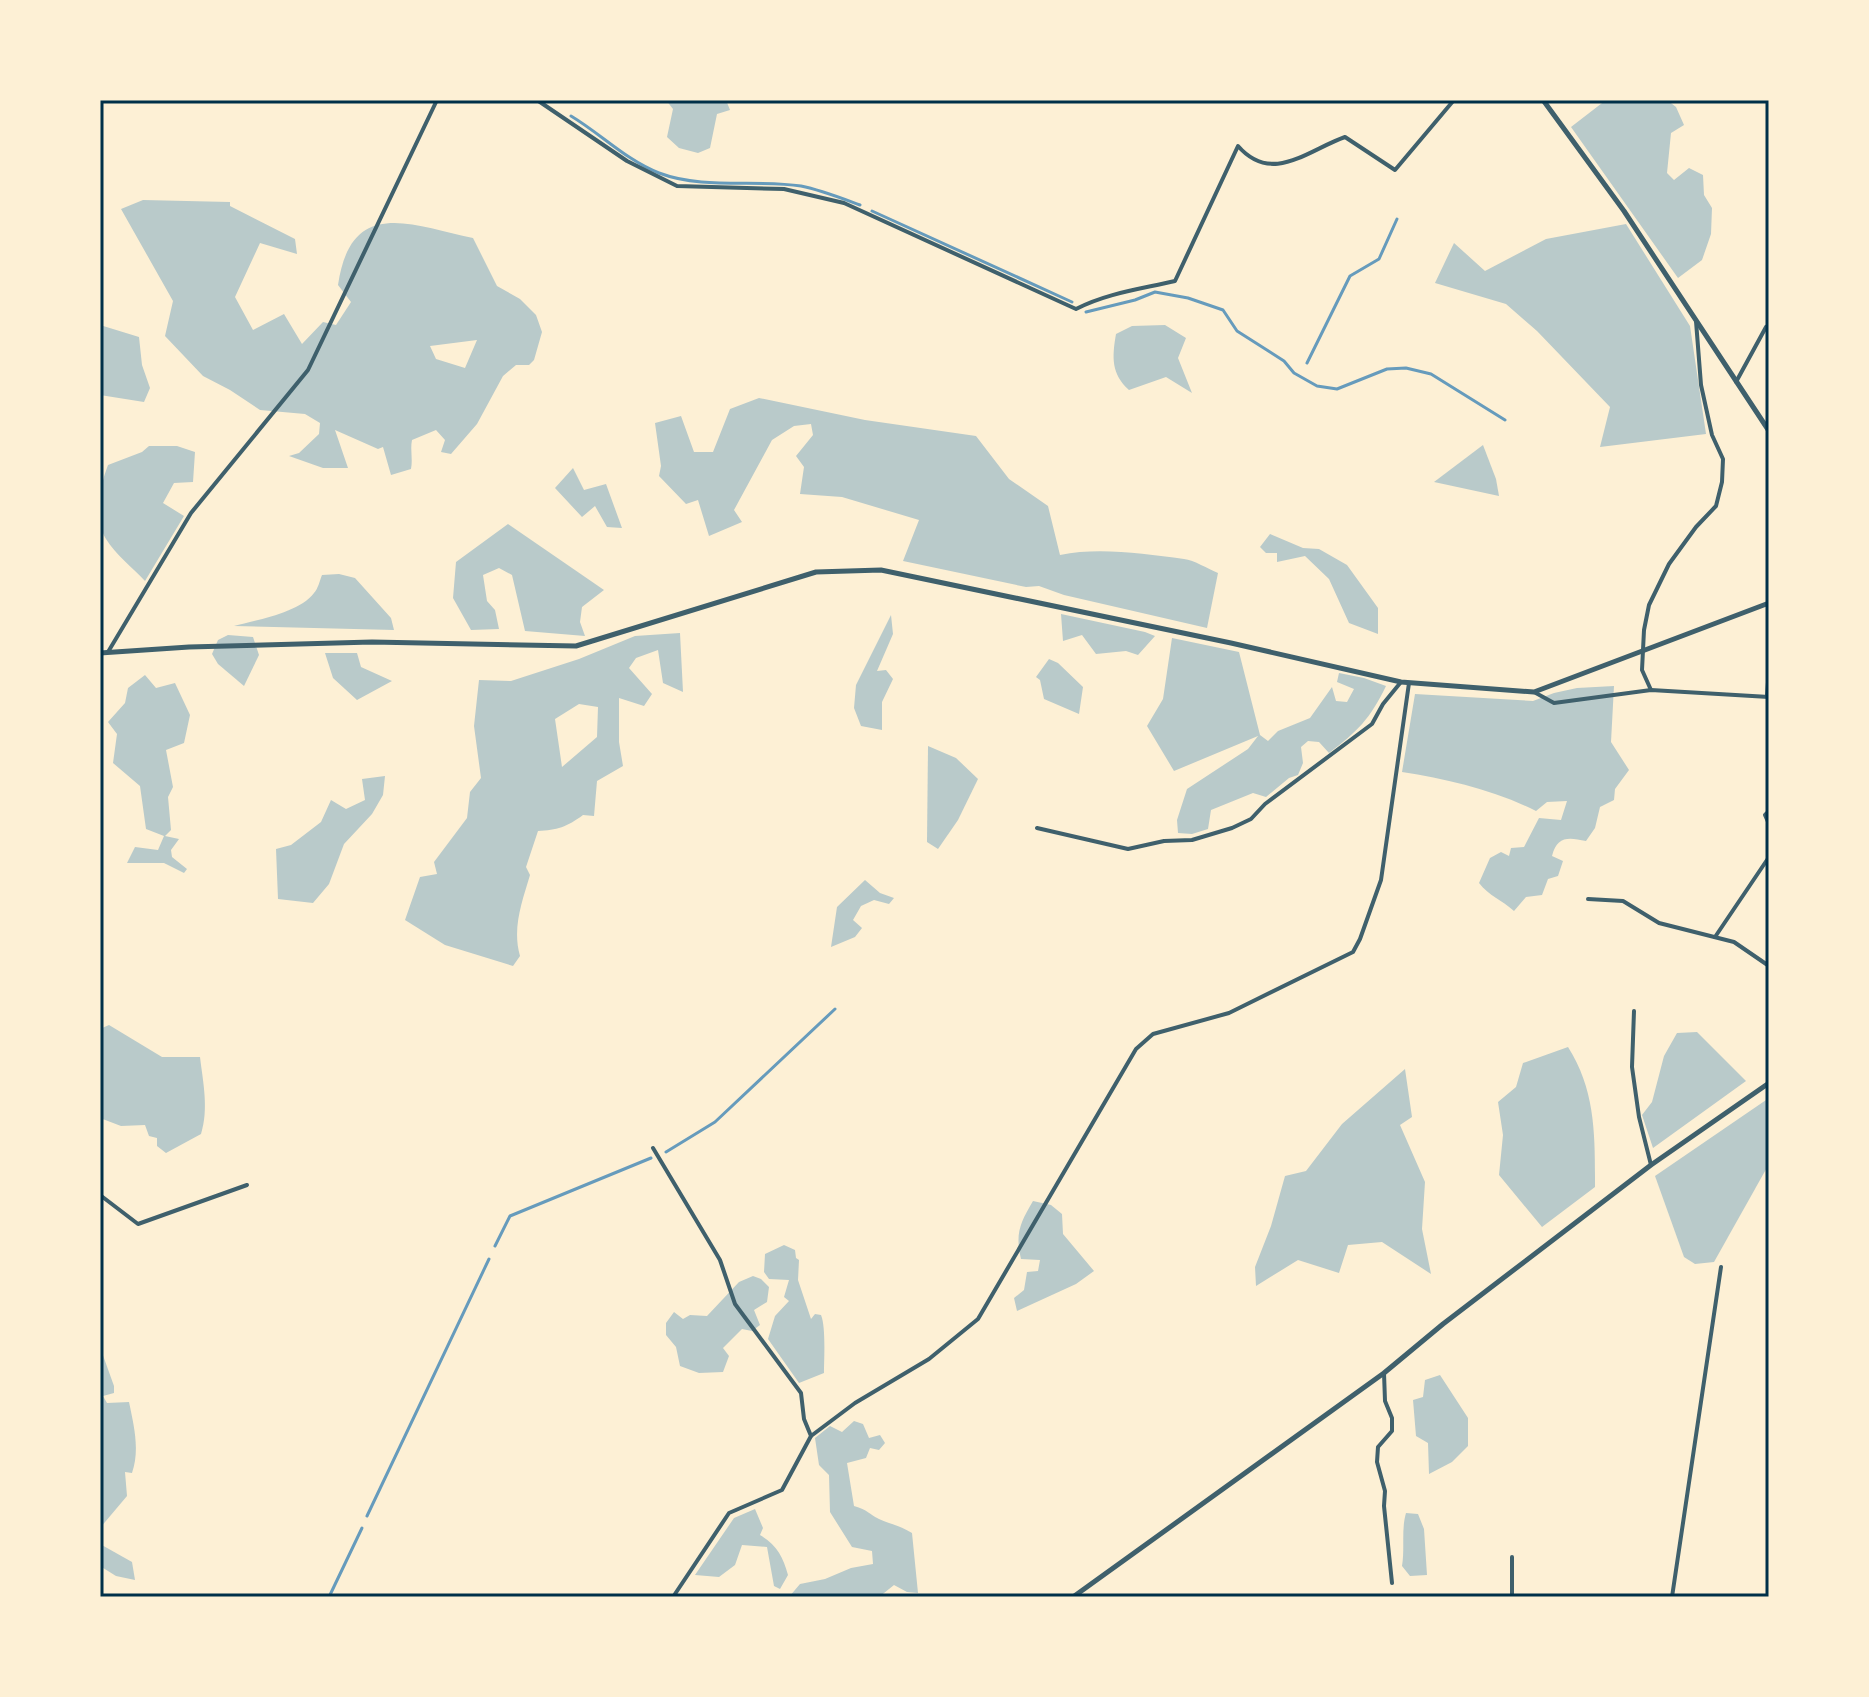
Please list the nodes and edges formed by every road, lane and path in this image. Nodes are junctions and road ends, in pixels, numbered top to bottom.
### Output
1 (437, 100) edge
2 (537, 100) edge
3 (1454, 100) edge
4 (1543, 100) edge
5 (1696, 320) junction
6 (1769, 325) edge
7 (1736, 382) junction
8 (1769, 431) edge
9 (1769, 605) edge
10 (1643, 651) junction
11 (100, 653) edge
12 (108, 653) junction
13 (1769, 669) edge
14 (1401, 682) junction
15 (1409, 683) junction
16 (1651, 690) junction
17 (1534, 692) junction
18 (1768, 696) edge
19 (1769, 811) edge
20 (1769, 824) edge
21 (1037, 828) dead end
22 (1769, 857) edge
23 (1588, 899) dead end
24 (1715, 937) junction
25 (1769, 966) edge
26 (1634, 1011) dead end
27 (1769, 1083) edge
28 (653, 1148) dead end
29 (1651, 1165) junction
30 (247, 1185) dead end
31 (100, 1195) edge
32 (1721, 1267) dead end
33 (1384, 1373) junction
34 (811, 1436) junction
35 (1512, 1557) dead end
36 (1392, 1583) dead end
37 (673, 1597) edge
38 (1073, 1597) edge
39 (1512, 1597) edge
40 (1672, 1597) edge

1 - 12 street
2 - 3 street
4 - 5 street
5 - 7 street
5 - 10 street
6 - 7 street
7 - 8 street
9 - 10 street
10 - 16 street
10 - 17 street
11 - 12 street
12 - 14 street
13 - 18 street
14 - 15 street
14 - 21 street
15 - 17 street
15 - 34 street
16 - 17 street
16 - 18 street
19 - 20 street
22 - 24 street
23 - 24 street
24 - 25 street
26 - 29 street
27 - 29 street
28 - 34 street
29 - 33 street
30 - 31 street
32 - 40 street
33 - 36 street
33 - 38 street
34 - 37 street
35 - 39 street

